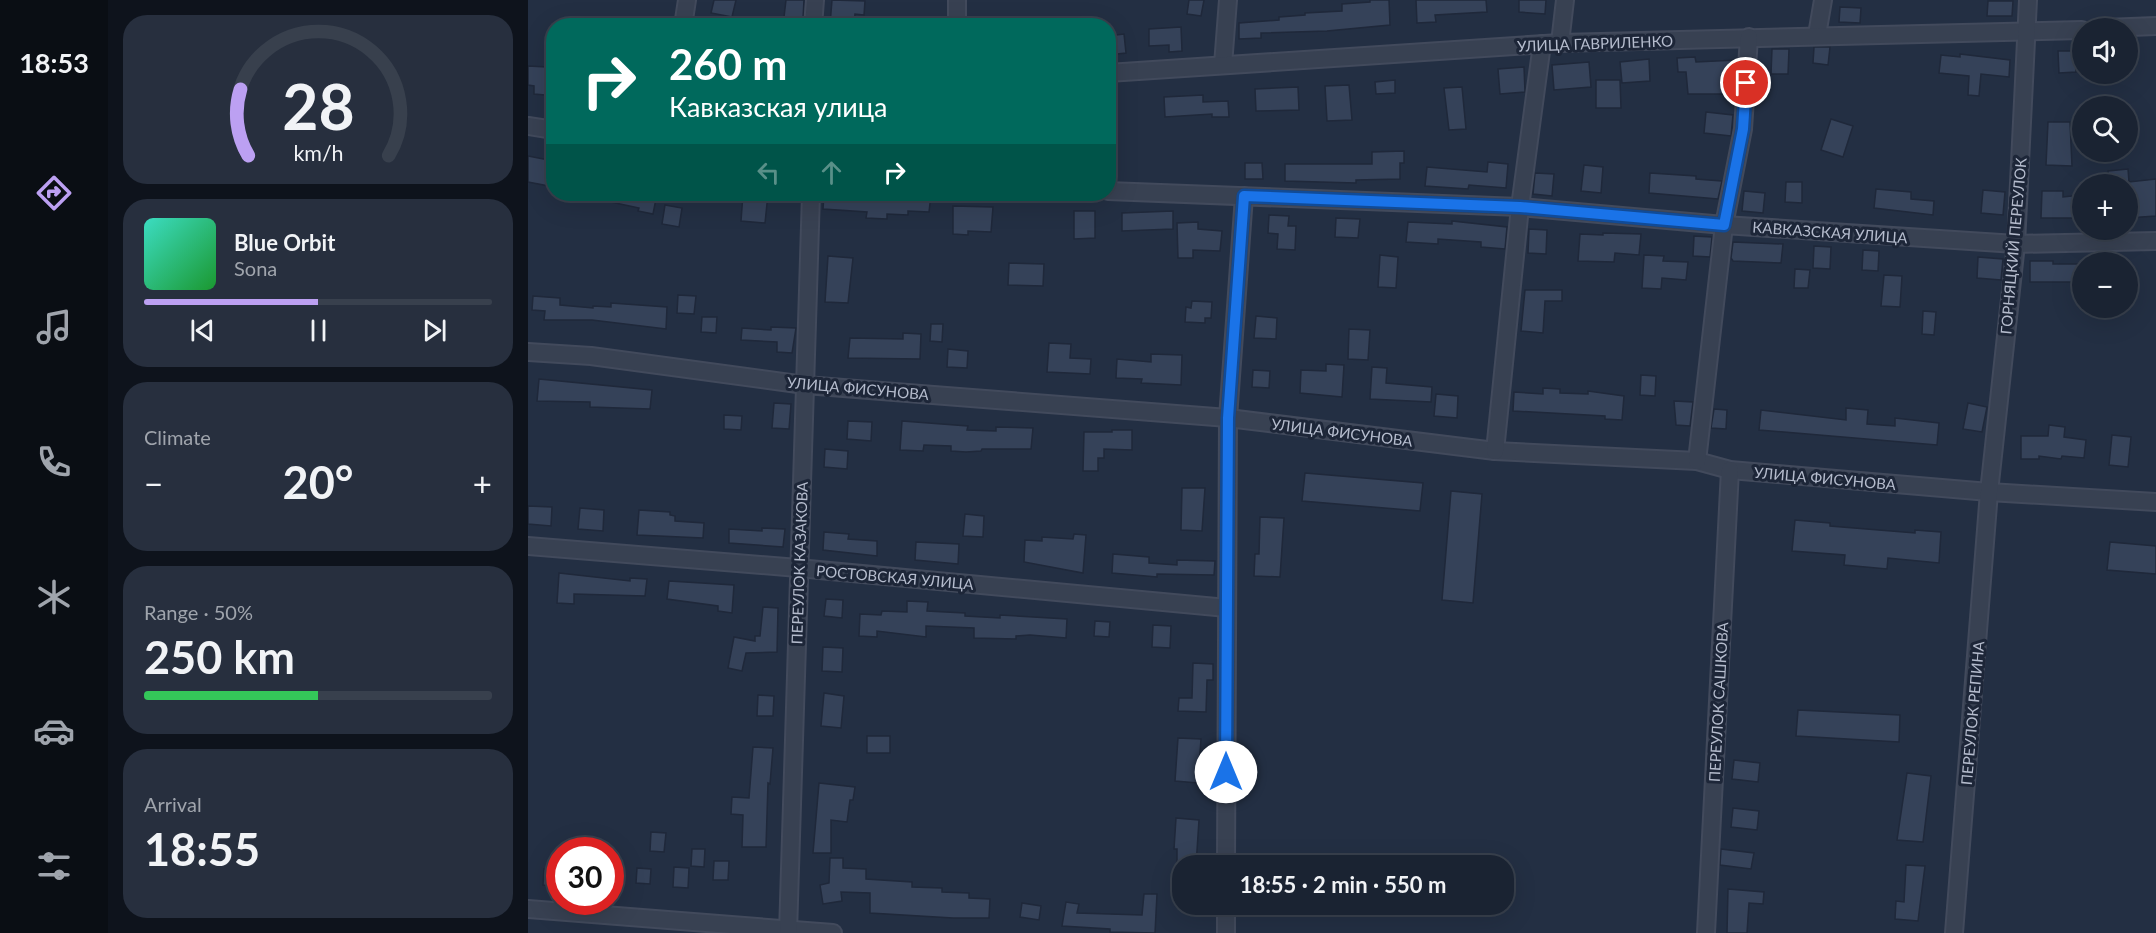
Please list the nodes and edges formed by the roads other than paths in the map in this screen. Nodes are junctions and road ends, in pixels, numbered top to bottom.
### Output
1 (687, 0) edge
2 (815, 0) edge
3 (957, 0) edge
4 (1228, 0) edge
5 (1564, 0) edge
6 (1823, 0) edge
7 (2028, 0) edge
8 (684, 18) edge
9 (814, 18) edge
10 (957, 18) edge
11 (2156, 26) edge
12 (2138, 27) edge
13 (2072, 30) edge
14 (2028, 32) junction
15 (1817, 34) junction
16 (1749, 37) junction
17 (1560, 43) junction
18 (1542, 44) junction
19 (1223, 65) junction
20 (1116, 72) edge
21 (528, 126) edge
22 (546, 129) edge
23 (1116, 191) edge
24 (1244, 196) junction
25 (811, 201) edge
26 (1520, 207) junction
27 (1724, 225) junction
28 (2156, 241) edge
29 (2016, 244) junction
30 (528, 352) edge
31 (806, 385) junction
32 (1228, 418) junction
33 (1495, 451) junction
34 (1696, 461) junction
35 (1730, 470) junction
36 (1989, 492) junction
37 (2156, 502) edge
38 (528, 546) edge
39 (798, 568) junction
40 (1227, 608) junction
41 (1226, 855) edge
42 (528, 909) edge
43 (1226, 915) edge
44 (788, 931) edge
45 (833, 933) edge
46 (1226, 933) edge
47 (1706, 933) edge
48 (1954, 933) edge

1 - 8 street
2 - 9 street
3 - 10 street
4 - 19 street
5 - 17 street
6 - 15 street
7 - 14 street, ГОРНЯЦКИЙ ПЕРЕУЛОК
11 - 12 street
13 - 14 street, УЛИЦА ГАВРИЛЕНКО
14 - 15 street, УЛИЦА ГАВРИЛЕНКО
14 - 29 street, ГОРНЯЦКИЙ ПЕРЕУЛОК
15 - 16 street, УЛИЦА ГАВРИЛЕНКО
16 - 17 street, УЛИЦА ГАВРИЛЕНКО
16 - 27 street
17 - 18 street, УЛИЦА ГАВРИЛЕНКО
18 - 19 street, УЛИЦА ГАВРИЛЕНКО
18 - 26 street
19 - 20 street, УЛИЦА ГАВРИЛЕНКО
21 - 22 street
23 - 24 street, КАВКАЗСКАЯ УЛИЦА
24 - 26 street, КАВКАЗСКАЯ УЛИЦА
24 - 32 street
25 - 31 street, ПЕРЕУЛОК КАЗАКОВА
26 - 27 street, КАВКАЗСКАЯ УЛИЦА
26 - 33 street
27 - 29 street, КАВКАЗСКАЯ УЛИЦА
27 - 34 street
28 - 29 street, КАВКАЗСКАЯ УЛИЦА
29 - 36 street, ГОРНЯЦКИЙ ПЕРЕУЛОК
30 - 31 street, УЛИЦА ФИСУНОВА
31 - 32 street, УЛИЦА ФИСУНОВА
31 - 39 street, ПЕРЕУЛОК КАЗАКОВА
32 - 33 street, УЛИЦА ФИСУНОВА
32 - 40 street
33 - 34 street, УЛИЦА ФИСУНОВА
34 - 35 street, УЛИЦА ФИСУНОВА
35 - 36 street, УЛИЦА ФИСУНОВА
35 - 47 street, ПЕРЕУЛОК САШКОВА
36 - 37 street, УЛИЦА ФИСУНОВА
36 - 48 street, ПЕРЕУЛОК РЕПИНА
38 - 39 street, РОСТОВСКАЯ УЛИЦА
39 - 40 street, РОСТОВСКАЯ УЛИЦА
39 - 44 street, ПЕРЕУЛОК КАЗАКОВА
40 - 41 street
42 - 44 street
43 - 46 street
44 - 45 street

